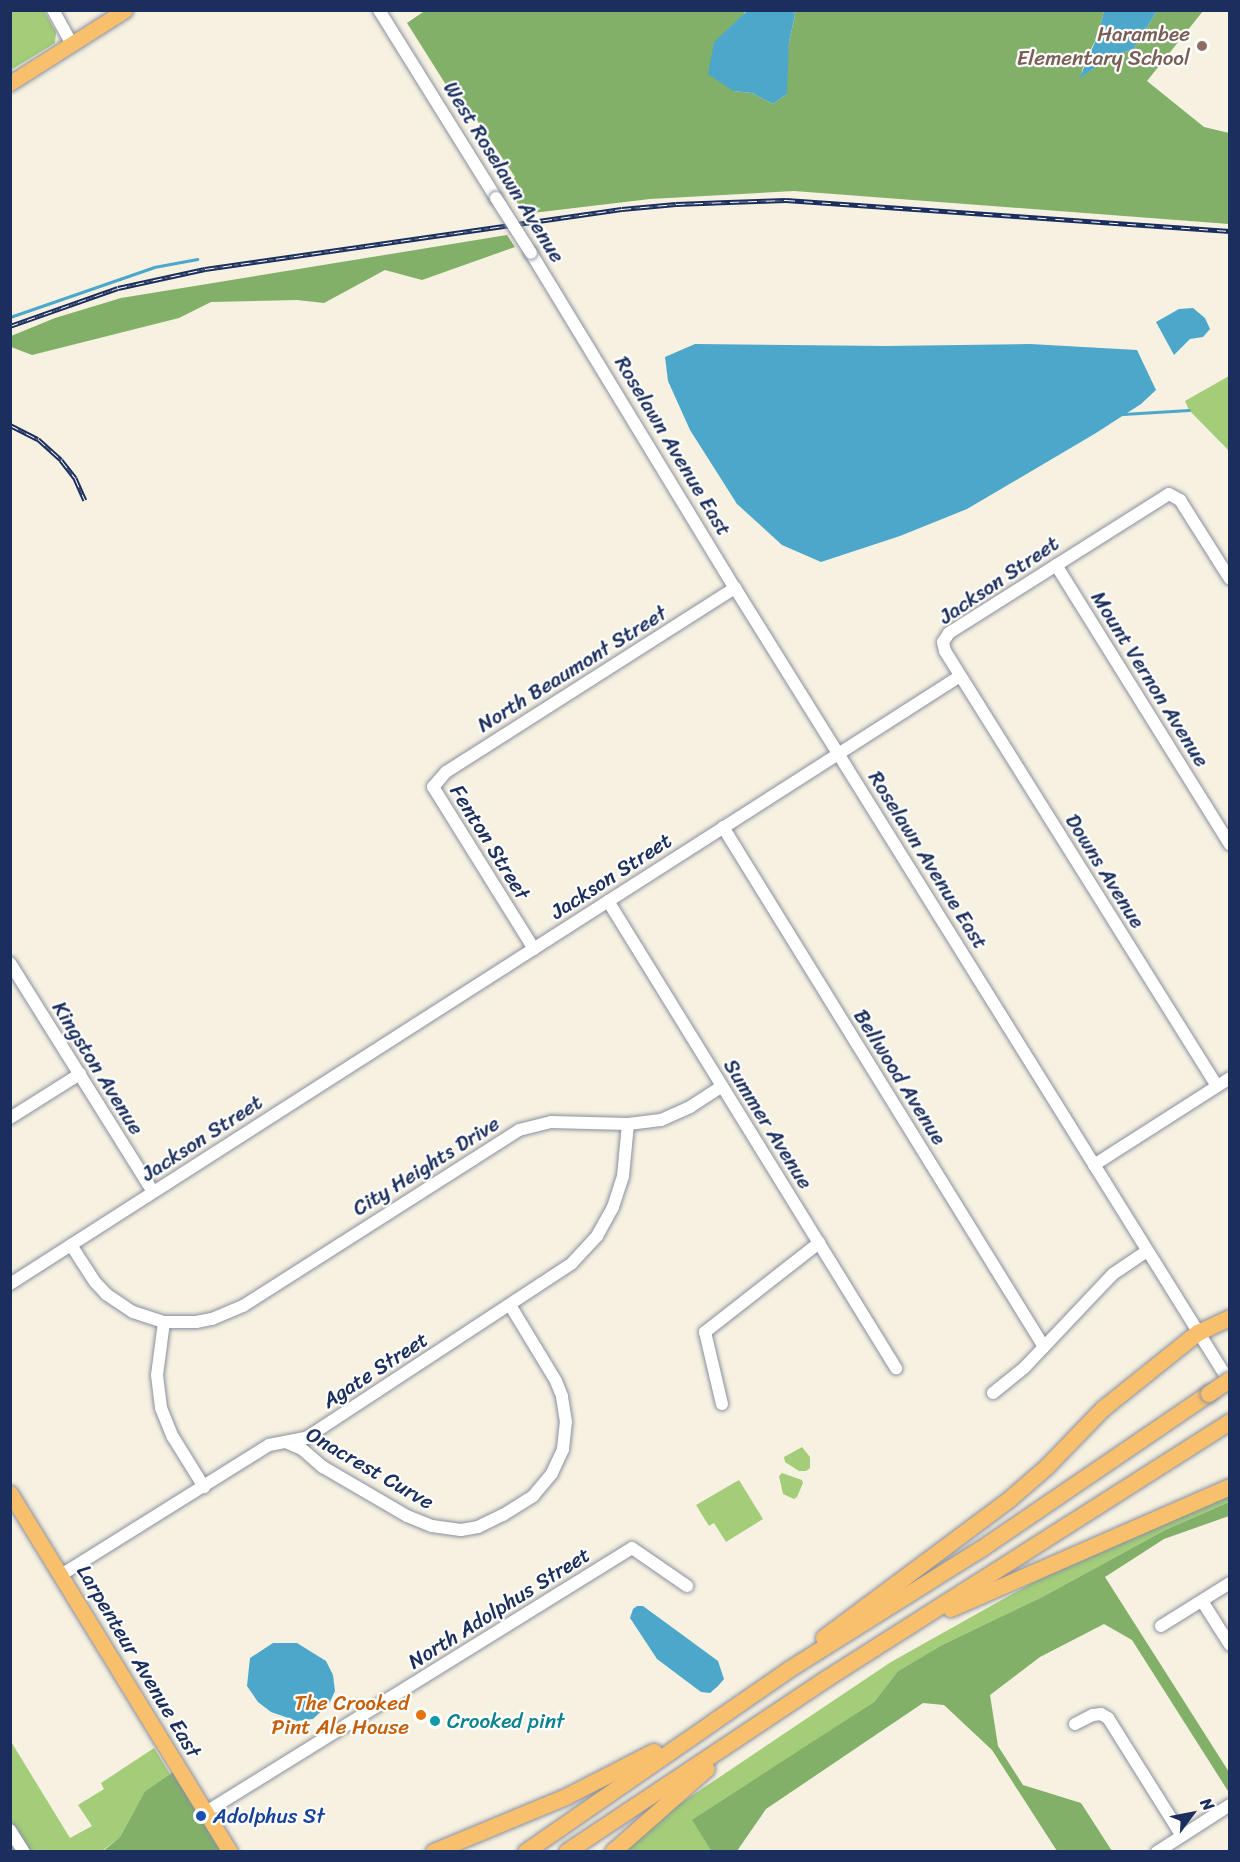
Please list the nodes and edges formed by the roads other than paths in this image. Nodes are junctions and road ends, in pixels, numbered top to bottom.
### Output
1 (53, 10) edge
2 (125, 10) edge
3 (379, 10) edge
4 (72, 44) junction
5 (10, 83) edge
6 (596, 355) joint
7 (1056, 565) junction
8 (1230, 579) edge
9 (735, 588) junction
10 (960, 676) junction
11 (839, 753) junction
12 (433, 786) joint
13 (723, 827) junction
14 (1230, 844) edge
15 (608, 902) junction
16 (534, 949) junction
17 (10, 963) edge
18 (80, 1074) junction
19 (1230, 1078) edge
20 (722, 1086) junction
21 (1217, 1086) junction
22 (10, 1118) edge
23 (628, 1124) junction
24 (1094, 1165) junction
25 (153, 1192) junction
26 (819, 1243) junction
27 (71, 1245) junction
28 (1147, 1251) junction
29 (10, 1284) edge
30 (510, 1305) junction
31 (1230, 1318) edge
32 (164, 1322) junction
33 (1198, 1333) junction
34 (1044, 1347) junction
35 (896, 1368) dead end
36 (1230, 1382) edge
37 (993, 1393) dead end
38 (722, 1404) dead end
39 (1228, 1423) edge
40 (287, 1443) junction
41 (204, 1486) junction
42 (1230, 1487) edge
43 (10, 1493) edge
44 (61, 1575) junction
45 (1230, 1583) edge
46 (687, 1586) dead end
47 (1202, 1600) junction
48 (1161, 1626) dead end
49 (901, 1631) junction
50 (1230, 1645) edge
51 (787, 1671) junction
52 (713, 1721) junction
53 (1075, 1724) dead end
54 (758, 1725) junction
55 (1230, 1805) edge
56 (206, 1812) junction
57 (10, 1830) edge
58 (1182, 1836) junction
59 (24, 1851) edge
60 (230, 1851) edge
61 (434, 1851) edge
62 (526, 1851) edge
63 (567, 1851) edge
64 (613, 1851) edge
65 (1157, 1851) edge

1 - 4 street
2 - 4 main road
3 - 6 street, West Roselawn Avenue, bridge
4 - 5 main road
6 - 9 street, Roselawn Avenue East
7 - 8 street, Jackson Street
7 - 10 street, Jackson Street
7 - 14 street, Mount Vernon Avenue
9 - 11 street, Roselawn Avenue East
9 - 12 street, North Beaumont Street
10 - 11 street, Jackson Street
10 - 21 street, Downs Avenue
11 - 13 street, Jackson Street
11 - 24 street, Roselawn Avenue East
12 - 16 street, Fenton Street
13 - 15 street, Jackson Street
13 - 34 street, Bellwood Avenue
15 - 16 street, Jackson Street
15 - 20 street, Summer Avenue
16 - 25 street, Jackson Street
17 - 18 street, Kingston Avenue
18 - 22 street
18 - 25 street, Kingston Avenue
19 - 21 street
20 - 23 street, City Heights Drive
20 - 26 street, Summer Avenue
21 - 24 street
23 - 30 street, Agate Street
23 - 32 street, City Heights Drive
24 - 28 street, Roselawn Avenue East
25 - 27 street, Jackson Street
26 - 35 street, Summer Avenue
26 - 38 street
27 - 29 street, Jackson Street
27 - 32 street
28 - 33 street, Roselawn Avenue East
28 - 34 street
30 - 40 street, Agate Street
30 - 40 street, Onacrest Curve
31 - 33 highway
32 - 41 street
33 - 36 street, Roselawn Avenue East
33 - 51 highway
34 - 37 street
36 - 51 highway, bridge
39 - 49 highway
40 - 41 street, Agate Street
41 - 44 street, Agate Street
42 - 49 highway
43 - 44 main road, Larpenteur Avenue East
44 - 56 main road, Larpenteur Avenue East
45 - 47 street
46 - 56 street, North Adolphus Street
47 - 48 street
47 - 50 street
49 - 54 highway
51 - 52 highway
52 - 61 highway
52 - 62 highway
53 - 58 street
54 - 63 highway
54 - 64 highway
55 - 58 street
56 - 60 main road, Larpenteur Avenue East
57 - 59 street
58 - 65 street

